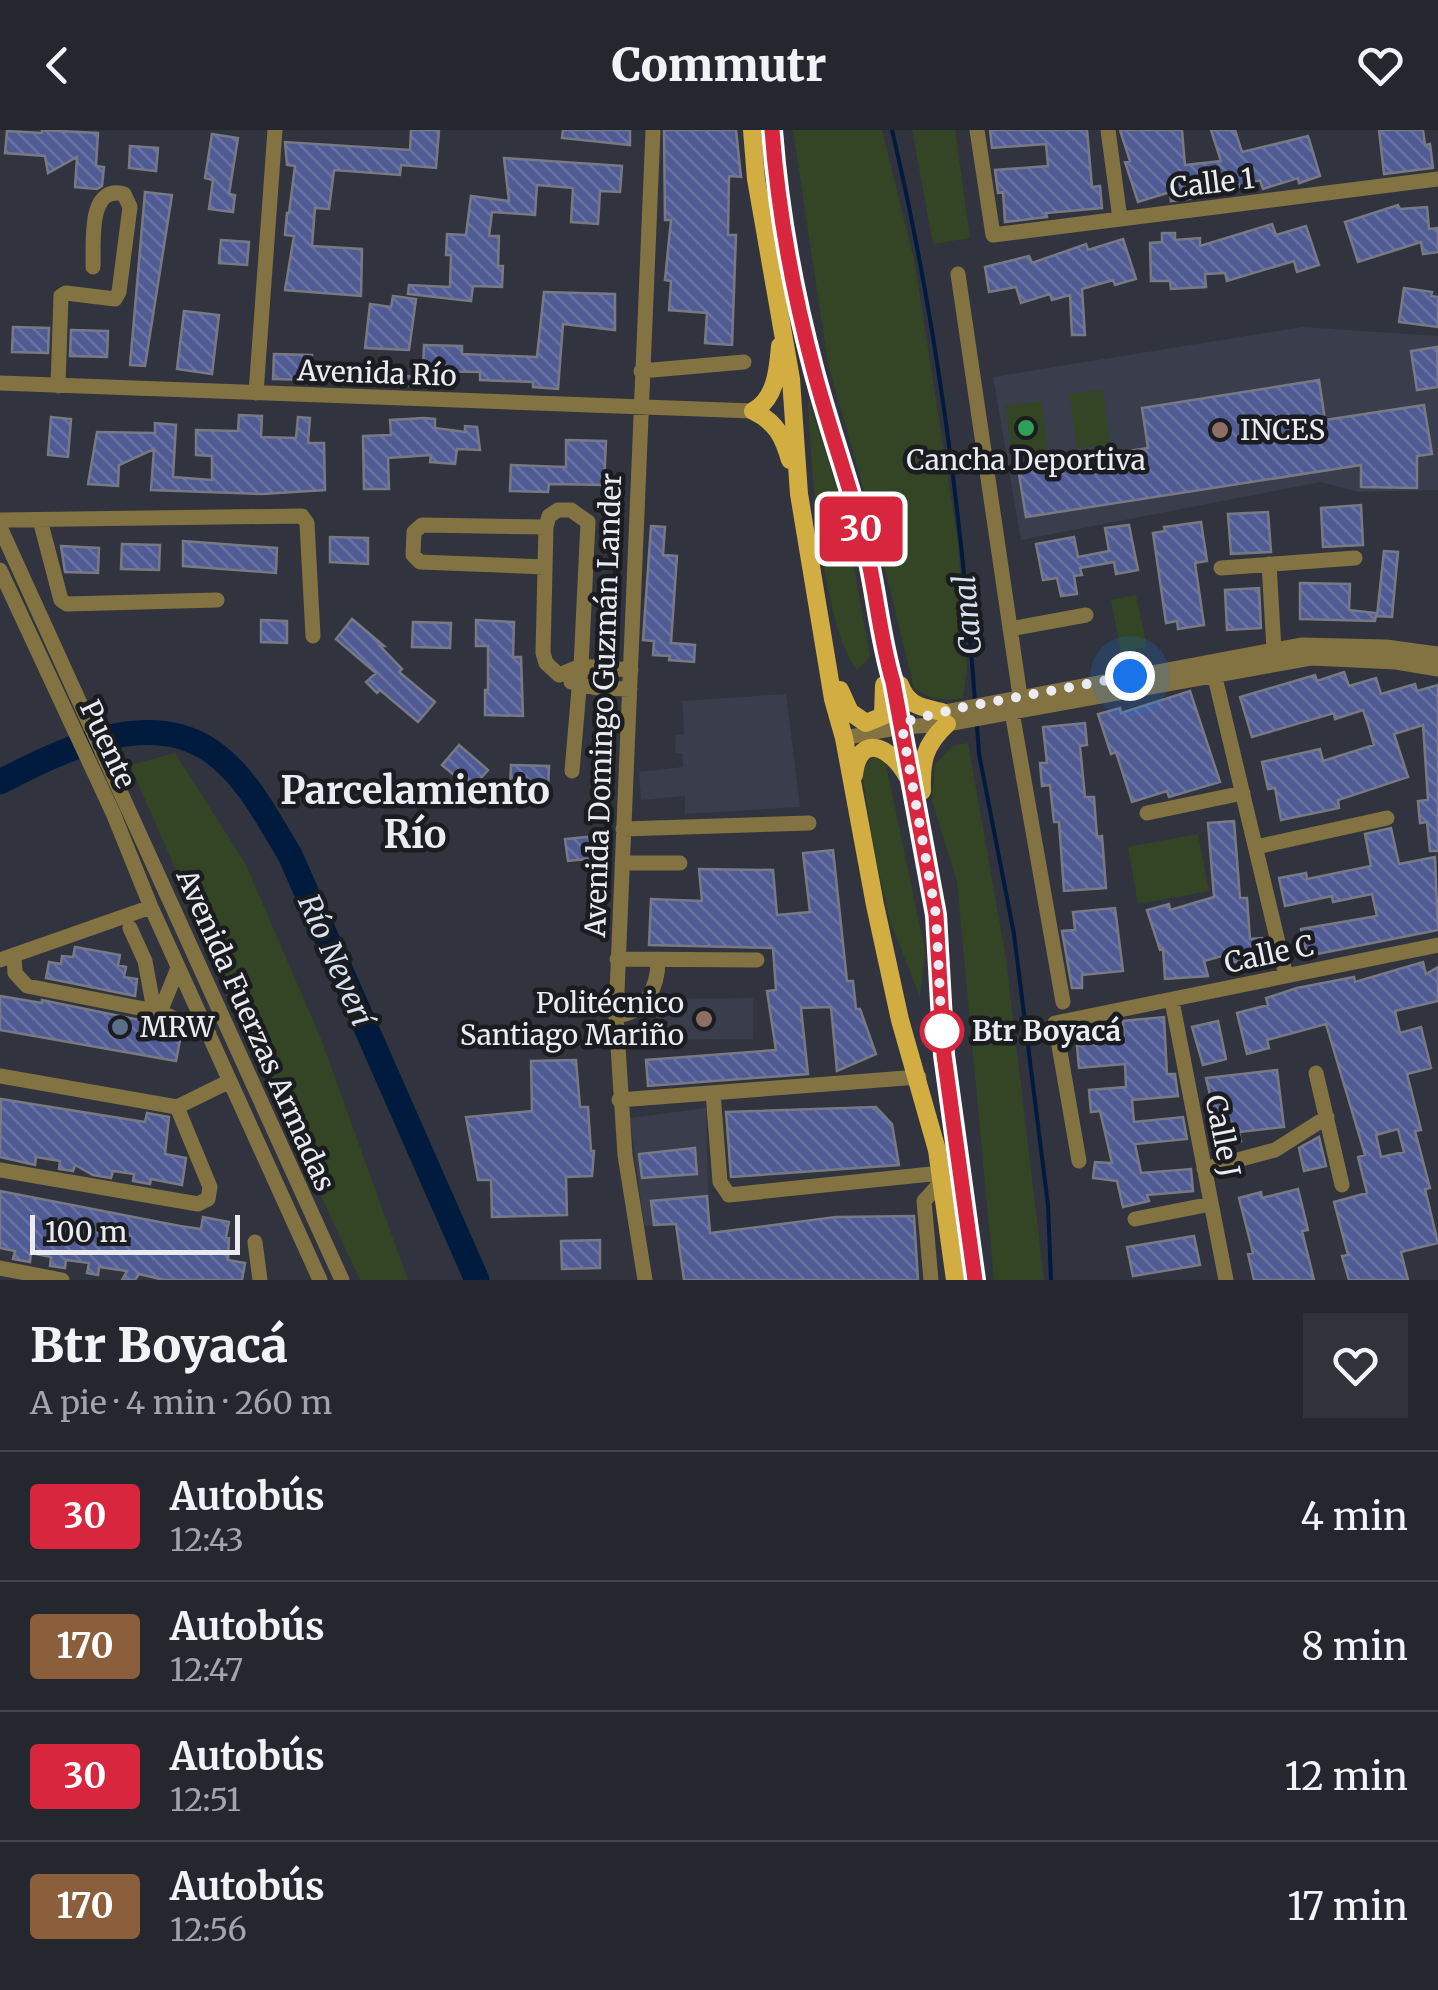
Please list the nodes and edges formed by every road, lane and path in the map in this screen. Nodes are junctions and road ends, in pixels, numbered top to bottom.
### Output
1 (275, 130) edge
2 (653, 130) edge
3 (752, 130) edge
4 (772, 130) edge
5 (978, 130) edge
6 (1108, 130) edge
7 (1438, 179) edge
8 (1120, 219) junction
9 (92, 268) dead end
10 (958, 274) dead end
11 (782, 326) junction
12 (744, 362) dead end
13 (642, 371) junction
14 (0, 386) edge
15 (58, 386) junction
16 (256, 393) junction
17 (640, 407) junction
18 (753, 410) junction
19 (797, 473) junction
20 (40, 520) junction
21 (0, 524) edge
22 (546, 527) junction
23 (1354, 558) dead end
24 (1269, 564) junction
25 (545, 566) junction
26 (1221, 568) dead end
27 (0, 570) edge
28 (217, 600) dead end
29 (1086, 615) dead end
30 (1010, 629) junction
31 (313, 636) dead end
32 (882, 644) junction
33 (826, 649) junction
34 (1274, 650) junction
35 (1438, 654) edge
36 (580, 666) junction
37 (1213, 668) junction
38 (1438, 669) edge
39 (631, 670) junction
40 (559, 675) junction
41 (581, 685) junction
42 (630, 689) junction
43 (1011, 705) junction
44 (953, 716) junction
45 (902, 727) junction
46 (844, 738) junction
47 (572, 771) dead end
48 (912, 785) junction
49 (852, 786) junction
50 (1243, 793) junction
51 (126, 801) joint
52 (112, 812) joint
53 (1147, 814) dead end
54 (918, 816) junction
55 (1387, 818) dead end
56 (809, 823) dead end
57 (624, 828) junction
58 (1256, 847) junction
59 (622, 862) junction
60 (680, 863) dead end
61 (150, 907) junction
62 (130, 928) dead end
63 (1438, 945) edge
64 (7, 957) edge
65 (618, 960) junction
66 (658, 960) junction
67 (756, 960) dead end
68 (178, 968) junction
69 (1286, 976) junction
70 (1172, 1000) junction
71 (1063, 1002) dead end
72 (157, 1011) junction
73 (616, 1016) junction
74 (209, 1034) junction
75 (1316, 1073) dead end
76 (0, 1076) edge
77 (918, 1077) junction
78 (230, 1081) junction
79 (713, 1093) junction
80 (619, 1100) junction
81 (177, 1107) junction
82 (1327, 1116) junction
83 (1080, 1161) dead end
84 (1204, 1168) junction
85 (0, 1170) edge
86 (942, 1177) junction
87 (1342, 1185) dead end
88 (1211, 1204) junction
89 (1134, 1219) dead end
90 (255, 1242) dead end
91 (0, 1268) edge
92 (62, 1280) edge
93 (260, 1280) edge
94 (320, 1280) edge
95 (342, 1280) edge
96 (645, 1280) edge
97 (932, 1280) edge
98 (955, 1280) edge
99 (975, 1280) edge
100 (1226, 1280) edge

1 - 16 street
2 - 13 street, Avenida Domingo Guzmán Lander
3 - 11 main road
4 - 32 main road
5 - 8 street, Calle 1
6 - 8 street
7 - 8 street, Calle 1
9 - 15 street
10 - 30 street
11 - 18 main road
11 - 19 main road
12 - 13 street
13 - 17 street, Avenida Domingo Guzmán Lander
14 - 15 street, Avenida Río
15 - 16 street, Avenida Río
16 - 17 street, Avenida Río
17 - 18 street, Avenida Río
17 - 39 street, Avenida Domingo Guzmán Lander
18 - 19 main road
19 - 33 main road
20 - 21 street
20 - 28 street
20 - 31 street
21 - 51 street, Puente
22 - 25 street
22 - 25 street
22 - 36 street
23 - 24 street
24 - 26 street
24 - 34 street
25 - 40 street
27 - 52 street, Puente
29 - 30 street
30 - 43 street
32 - 33 main road
32 - 44 main road
32 - 45 main road
33 - 46 main road
34 - 35 street
34 - 37 street
36 - 39 street
36 - 40 street
36 - 41 street
37 - 38 street
37 - 43 street
37 - 50 street
39 - 42 street, Avenida Domingo Guzmán Lander
40 - 41 street
41 - 42 street
41 - 47 street
42 - 57 street, Avenida Domingo Guzmán Lander
43 - 44 street
43 - 71 street
44 - 45 street
44 - 54 main road
45 - 46 street
45 - 48 main road
46 - 49 main road
48 - 49 main road
48 - 54 main road
49 - 77 main road
50 - 53 street
50 - 58 street
51 - 95 street, Avenida Fuerzas Armadas
52 - 61 street, Avenida Fuerzas Armadas
54 - 99 main road
55 - 58 street
56 - 57 street
57 - 59 street, Avenida Domingo Guzmán Lander
58 - 69 street
59 - 60 street
59 - 65 street, Avenida Domingo Guzmán Lander
61 - 64 street
61 - 68 street, Avenida Fuerzas Armadas
62 - 72 street
63 - 69 street, Calle C
64 - 72 street
65 - 66 street
65 - 73 street, Avenida Domingo Guzmán Lander
66 - 67 street
66 - 73 street
68 - 72 street
68 - 74 street, Avenida Fuerzas Armadas
69 - 70 street, Calle C
70 - 83 street, Calle C
70 - 84 street, Calle J
72 - 74 street
73 - 80 street, Avenida Domingo Guzmán Lander
74 - 78 street, Avenida Fuerzas Armadas
75 - 82 street
76 - 81 street
77 - 79 street
77 - 86 main road
78 - 81 street
78 - 94 street, Avenida Fuerzas Armadas
79 - 80 street
79 - 86 street
80 - 96 street, Avenida Domingo Guzmán Lander
81 - 85 street
82 - 84 street
82 - 87 street
84 - 88 street, Calle J
86 - 97 street
86 - 98 main road
88 - 89 street
88 - 100 street, Calle J
90 - 93 street
91 - 92 street

